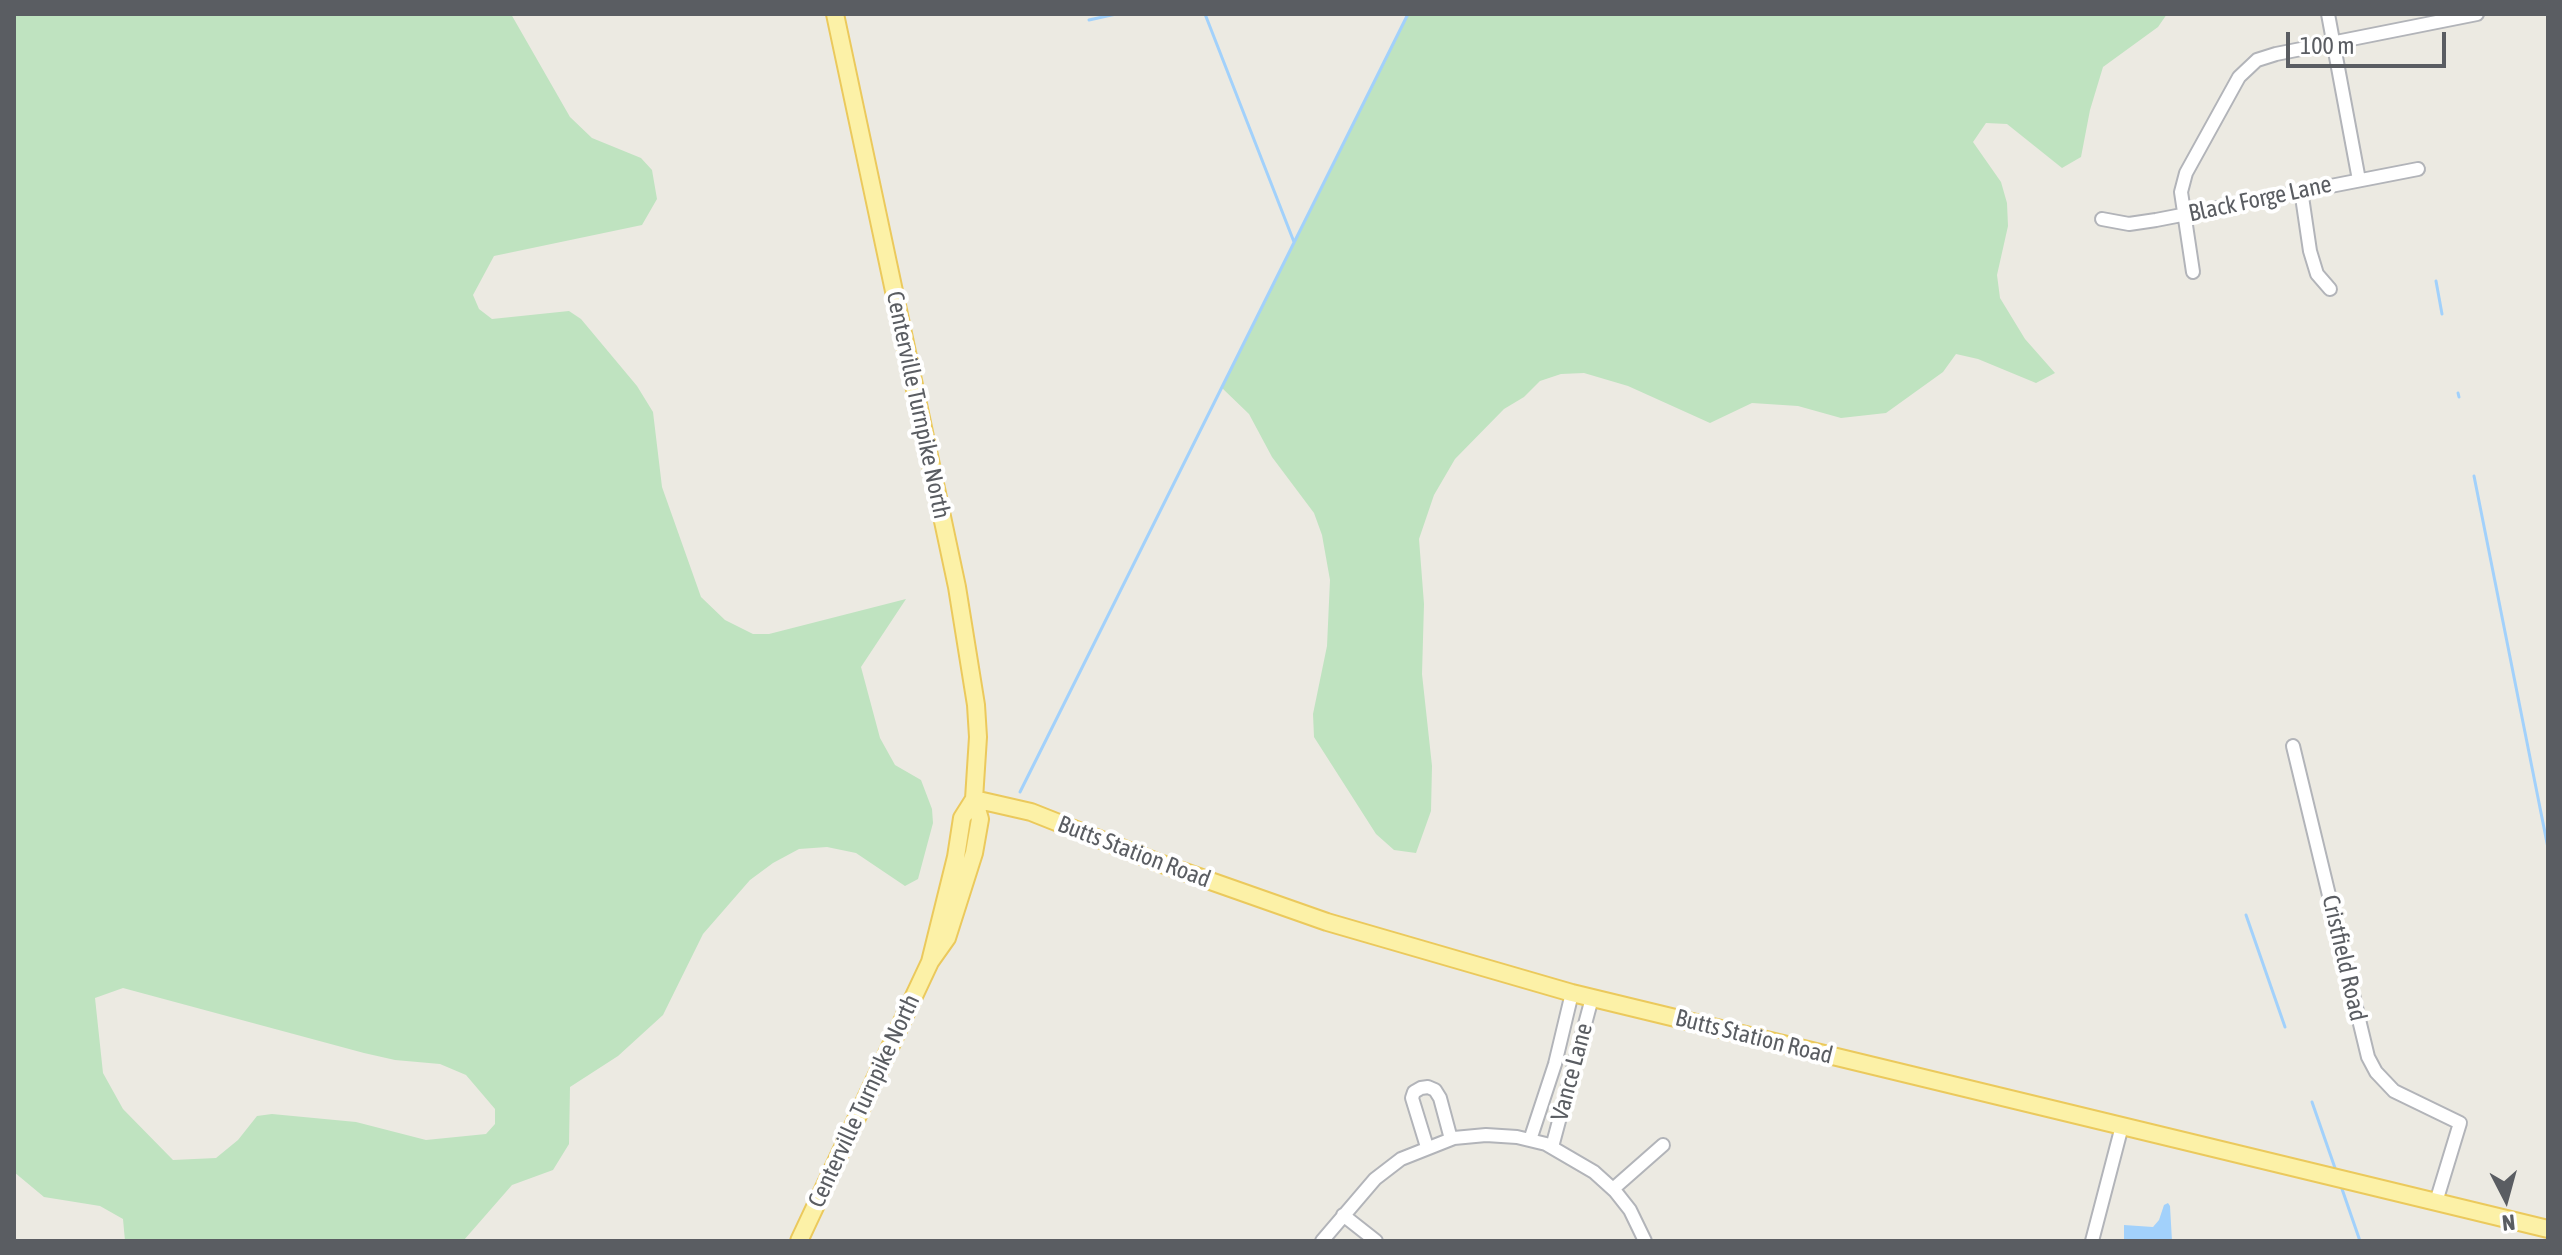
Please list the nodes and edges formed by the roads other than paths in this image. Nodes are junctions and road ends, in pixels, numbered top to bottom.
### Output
1 (835, 14) edge
2 (2328, 14) edge
3 (2477, 14) edge
4 (2333, 43) junction
5 (2418, 169) dead end
6 (2359, 180) junction
7 (2301, 190) junction
8 (2185, 215) junction
9 (2102, 219) dead end
10 (2193, 272) dead end
11 (2330, 289) dead end
12 (2293, 746) dead end
13 (974, 799) junction
14 (1572, 993) junction
15 (1592, 998) junction
16 (2122, 1126) junction
17 (1451, 1139) junction
18 (1530, 1140) junction
19 (1663, 1145) dead end
20 (1427, 1147) junction
21 (1552, 1147) junction
22 (1613, 1189) junction
23 (2436, 1202) junction
24 (1343, 1215) junction
25 (2548, 1229) edge
26 (799, 1241) edge
27 (1322, 1241) edge
28 (1376, 1241) edge
29 (1645, 1241) edge
30 (2092, 1241) edge

1 - 13 main road, Centerville Turnpike North
2 - 4 street
3 - 4 street
4 - 6 street
4 - 8 street
5 - 6 street, Black Forge Lane
6 - 7 street, Black Forge Lane
7 - 8 street, Black Forge Lane
7 - 11 street
8 - 9 street, Black Forge Lane
8 - 10 street
12 - 23 street, Cristfield Road
13 - 14 main road, Butts Station Road
13 - 26 main road, Centerville Turnpike North
14 - 15 main road, Butts Station Road
14 - 18 street, Vance Lane
15 - 16 main road, Butts Station Road
15 - 21 street, Vance Lane
16 - 23 main road, Butts Station Road
16 - 30 street
17 - 18 street
17 - 20 street
17 - 20 street
18 - 21 street
19 - 22 street
20 - 24 street
21 - 22 street
22 - 29 street
23 - 25 main road, Butts Station Road
24 - 27 street
24 - 28 street

